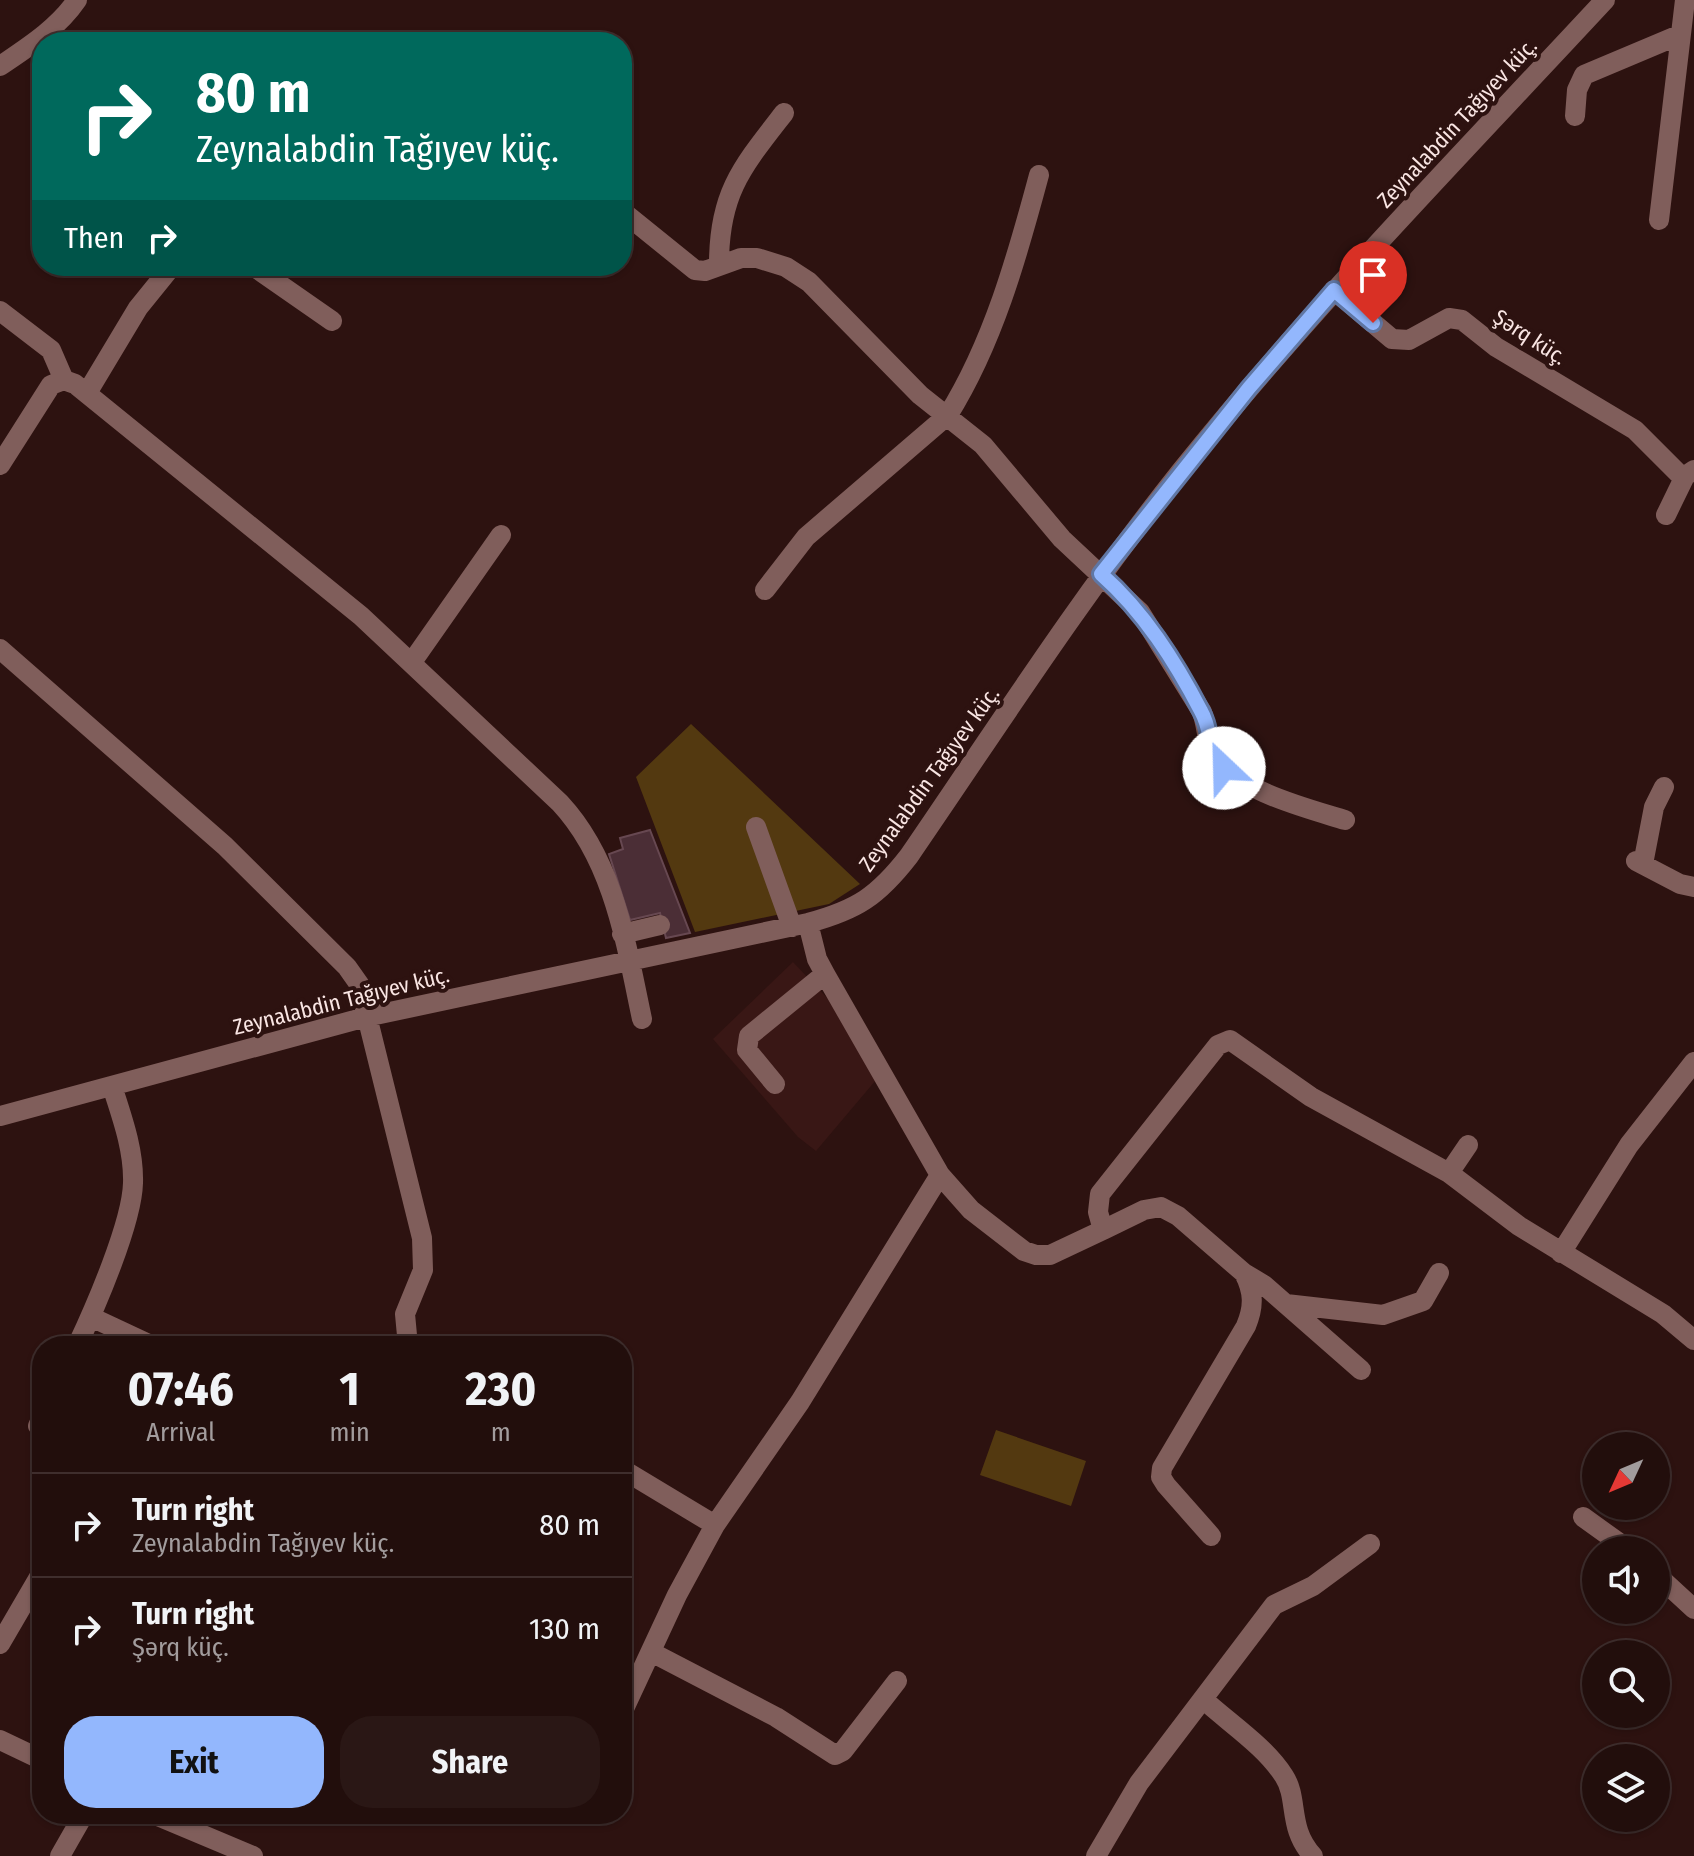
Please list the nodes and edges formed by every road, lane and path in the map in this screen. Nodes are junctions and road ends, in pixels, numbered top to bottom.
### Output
1 (77, 0) edge
2 (1605, 0) edge
3 (1685, 0) edge
4 (47, 32) edge
5 (1679, 35) junction
6 (32, 43) edge
7 (0, 66) edge
8 (784, 113) dead end
9 (1575, 116) dead end
10 (1039, 175) dead end
11 (632, 219) edge
12 (1659, 220) dead end
13 (719, 264) junction
14 (164, 276) edge
15 (267, 276) edge
16 (1334, 290) junction
17 (0, 311) edge
18 (332, 321) dead end
19 (64, 380) junction
20 (87, 393) junction
21 (948, 415) junction
22 (0, 465) edge
23 (1689, 473) edge
24 (1666, 515) dead end
25 (501, 535) dead end
26 (1101, 574) junction
27 (765, 590) dead end
28 (0, 649) edge
29 (412, 662) junction
30 (1664, 787) dead end
31 (1345, 820) dead end
32 (756, 827) dead end
33 (1694, 887) edge
34 (660, 925) dead end
35 (800, 925) junction
36 (622, 934) junction
37 (629, 959) junction
38 (825, 974) junction
39 (366, 1017) junction
40 (642, 1019) dead end
41 (1694, 1062) edge
42 (775, 1084) dead end
43 (112, 1086) junction
44 (0, 1116) edge
45 (1468, 1145) dead end
46 (1449, 1173) junction
47 (940, 1175) junction
48 (1103, 1230) junction
49 (1561, 1253) junction
50 (1244, 1273) junction
51 (1439, 1273) dead end
52 (1286, 1304) junction
53 (91, 1317) junction
54 (82, 1336) edge
55 (132, 1336) edge
56 (407, 1336) edge
57 (1694, 1340) edge
58 (1361, 1370) dead end
59 (632, 1475) edge
60 (1587, 1520) edge
61 (715, 1525) junction
62 (1211, 1536) dead end
63 (1609, 1536) edge
64 (1370, 1544) dead end
65 (1670, 1587) edge
66 (32, 1589) edge
67 (1694, 1609) edge
68 (0, 1644) edge
69 (651, 1652) junction
70 (897, 1681) dead end
71 (632, 1692) edge
72 (1203, 1699) junction
73 (0, 1740) edge
74 (32, 1755) edge
75 (78, 1824) edge
76 (177, 1824) edge
77 (60, 1856) edge
78 (253, 1856) edge
79 (1096, 1856) edge
80 (1313, 1856) edge

1 - 4 street
2 - 16 street, Zeynalabdin Tağıyev küç.
3 - 5 street
5 - 9 street
5 - 12 street
6 - 7 street
8 - 13 street
10 - 21 street
11 - 13 street
13 - 21 street
14 - 20 street
15 - 18 street
16 - 23 street, Şərq küç.
16 - 26 street, Zeynalabdin Tağıyev küç.
17 - 19 street
19 - 20 street
19 - 22 street
20 - 29 street
21 - 26 street
21 - 27 street
23 - 24 street
25 - 29 street
26 - 31 street
26 - 35 street, Zeynalabdin Tağıyev küç.
28 - 39 street
29 - 36 street
30 - 33 street
32 - 35 street
34 - 36 street
35 - 37 street, Zeynalabdin Tağıyev küç.
35 - 38 street
36 - 37 street
37 - 39 street, Zeynalabdin Tağıyev küç.
37 - 40 street
38 - 42 street
38 - 47 street
39 - 43 street, Zeynalabdin Tağıyev küç.
39 - 56 street
41 - 49 street
43 - 44 street, Zeynalabdin Tağıyev küç.
43 - 53 street
45 - 46 street
46 - 48 street
46 - 49 street
47 - 48 street
47 - 61 street
48 - 50 street
49 - 57 street
50 - 52 street
50 - 62 street
51 - 52 street
52 - 58 street
53 - 54 street
53 - 55 street
59 - 61 street
60 - 63 street
61 - 69 street
64 - 72 street
65 - 67 street
66 - 68 street
69 - 70 street
69 - 71 street
72 - 79 street
72 - 80 street
73 - 74 street
75 - 77 street
76 - 78 street

